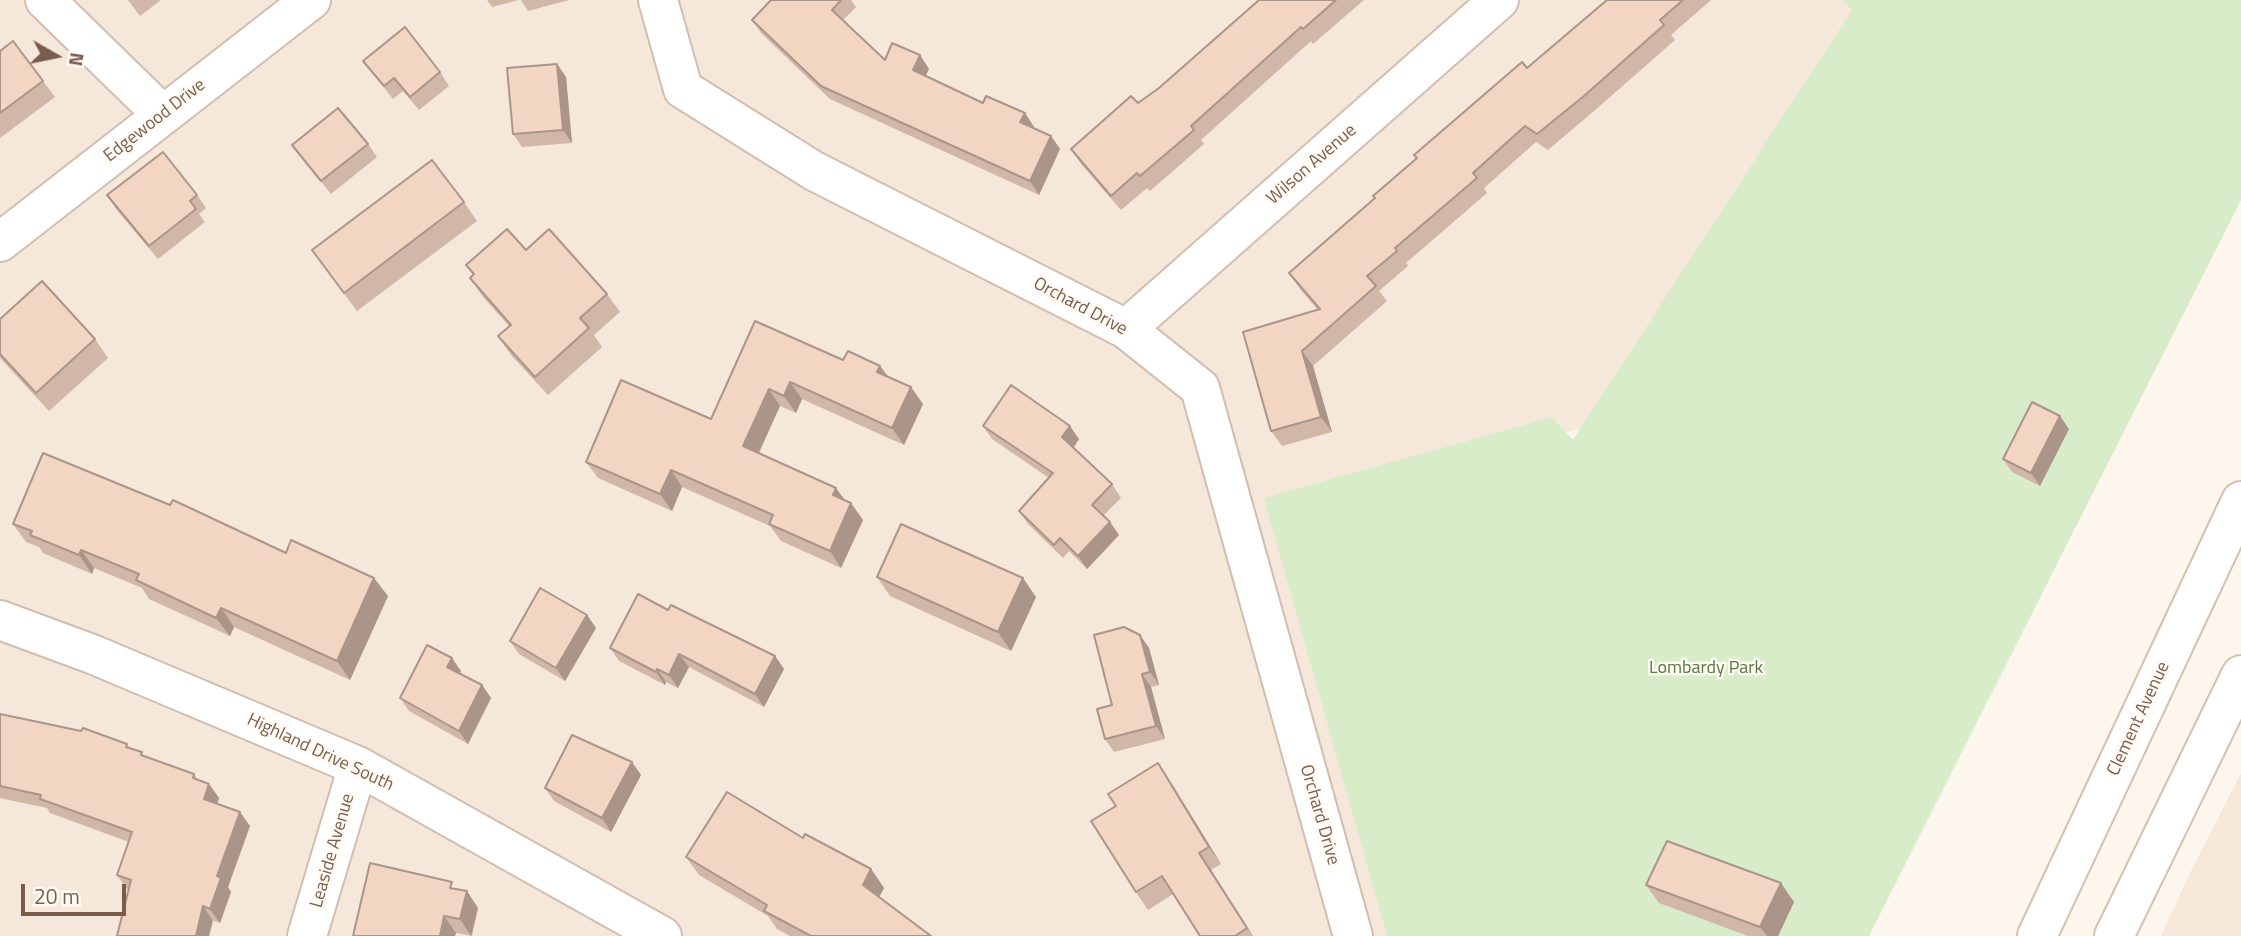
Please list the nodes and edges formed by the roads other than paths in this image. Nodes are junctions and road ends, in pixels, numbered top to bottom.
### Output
1 (44, 0) edge
2 (311, 0) edge
3 (658, 0) edge
4 (1499, 0) edge
5 (163, 115) junction
6 (0, 242) edge
7 (1126, 329) junction
8 (2241, 501) edge
9 (0, 620) edge
10 (2241, 675) edge
11 (358, 766) junction
12 (307, 936) edge
13 (662, 936) edge
14 (1353, 936) edge
15 (2037, 936) edge
16 (2114, 936) edge

1 - 5 street
2 - 5 street, Edgewood Drive
3 - 7 street, Orchard Drive
4 - 7 street, Wilson Avenue
5 - 6 street, Edgewood Drive
7 - 14 street, Orchard Drive
8 - 15 street, Clement Avenue
9 - 11 street, Highland Drive South
10 - 16 street
11 - 12 street, Leaside Avenue
11 - 13 street, Highland Drive South

